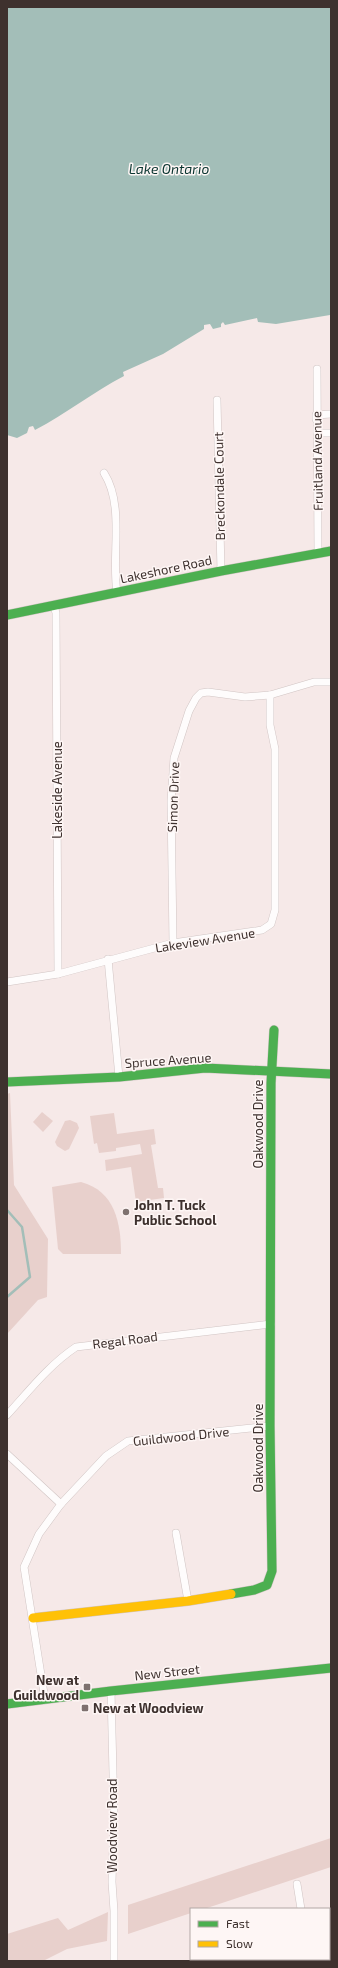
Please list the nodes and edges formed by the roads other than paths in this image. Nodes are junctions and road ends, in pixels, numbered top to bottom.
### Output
1 (317, 368) dead end
2 (217, 400) dead end
3 (331, 414) edge
4 (316, 415) junction
5 (331, 433) edge
6 (104, 473) dead end
7 (331, 552) edge
8 (318, 554) junction
9 (221, 571) junction
10 (117, 593) junction
11 (54, 606) junction
12 (7, 616) edge
13 (331, 682) edge
14 (270, 695) junction
15 (173, 943) junction
16 (108, 959) junction
17 (58, 974) junction
18 (7, 982) edge
19 (274, 1030) dead end
20 (272, 1072) junction
21 (331, 1074) edge
22 (119, 1076) junction
23 (7, 1082) edge
24 (271, 1324) junction
25 (7, 1415) edge
26 (270, 1426) junction
27 (7, 1454) edge
28 (61, 1504) junction
29 (176, 1533) dead end
30 (188, 1601) junction
31 (33, 1618) junction
32 (331, 1668) edge
33 (111, 1691) junction
34 (45, 1700) junction
35 (7, 1704) edge
36 (297, 1884) dead end
37 (301, 1908) edge
38 (114, 1961) edge

1 - 4 street, Fruitland Avenue
2 - 9 street, Breckondale Court
3 - 4 street
4 - 5 street
4 - 8 street, Fruitland Avenue
6 - 10 street
7 - 8 street, Lakeshore Road
8 - 9 street, Lakeshore Road
9 - 10 street, Lakeshore Road
10 - 11 street, Lakeshore Road
11 - 12 street, Lakeshore Road
11 - 17 street, Lakeside Avenue
13 - 14 street, Simon Drive
14 - 15 street, Simon Drive
14 - 15 street, Lakeview Avenue
15 - 16 street, Lakeview Avenue
16 - 17 street, Lakeview Avenue
16 - 22 street
17 - 18 street, Lakeview Avenue
19 - 20 street, Oakwood Drive
20 - 21 street, Spruce Avenue
20 - 22 street, Spruce Avenue
20 - 24 street, Oakwood Drive
22 - 23 street, Spruce Avenue
24 - 25 street, Regal Road
24 - 26 street, Oakwood Drive
26 - 28 street, Guildwood Drive
26 - 30 street, Oakwood Drive
27 - 28 street
28 - 31 street, Guildwood Drive
29 - 30 street
30 - 31 street, Oakwood Drive
31 - 34 street, Guildwood Drive
32 - 33 street, New Street
33 - 34 street, New Street
33 - 38 street, Woodview Road
34 - 35 street, New Street
36 - 37 street

